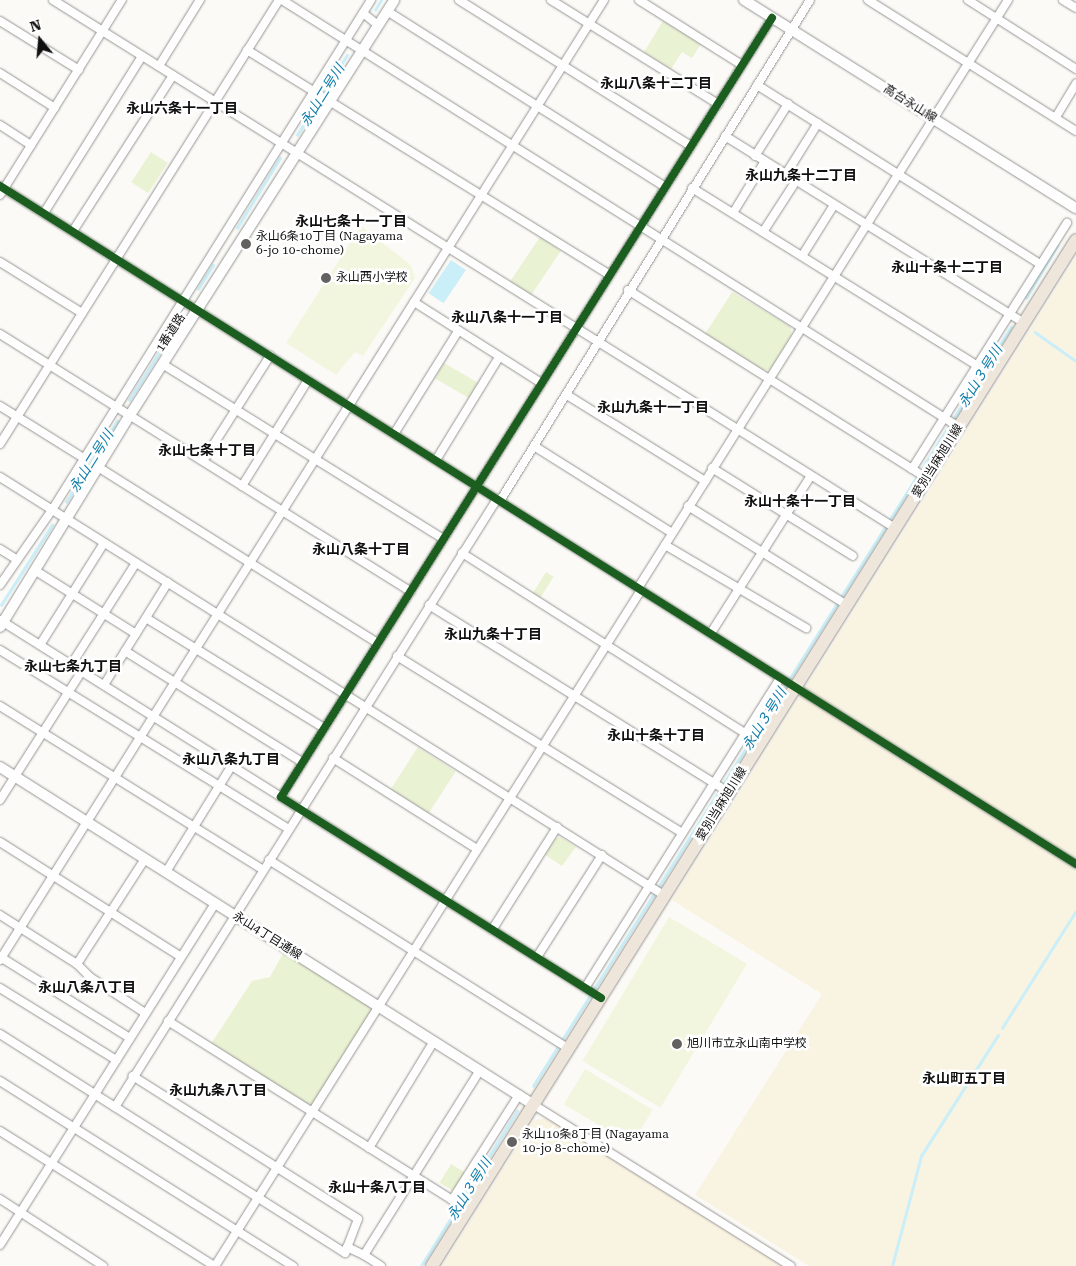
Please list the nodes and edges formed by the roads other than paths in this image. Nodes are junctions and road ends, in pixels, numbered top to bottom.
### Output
1 (53, 0) edge
2 (122, 0) edge
3 (200, 0) edge
4 (280, 0) edge
5 (371, 0) edge
6 (394, 0) edge
7 (459, 0) edge
8 (551, 0) edge
9 (604, 0) edge
10 (639, 0) edge
11 (744, 0) edge
12 (810, 0) edge
13 (868, 0) edge
14 (968, 0) edge
15 (1008, 0) edge
16 (1063, 0) edge
17 (1076, 8) edge
18 (386, 11) junction
19 (362, 13) junction
20 (772, 18) junction
21 (996, 18) junction
22 (0, 20) edge
23 (589, 24) junction
24 (378, 25) junction
25 (792, 30) junction
26 (103, 31) junction
27 (346, 41) junction
28 (247, 50) junction
29 (363, 50) junction
30 (142, 56) junction
31 (968, 63) junction
32 (742, 65) junction
33 (159, 66) junction
34 (563, 66) junction
35 (1076, 69) edge
36 (78, 70) junction
37 (0, 73) edge
38 (173, 75) junction
39 (1076, 84) edge
40 (758, 85) junction
41 (320, 97) junction
42 (215, 101) junction
43 (718, 104) junction
44 (788, 104) junction
45 (537, 106) junction
46 (55, 108) junction
47 (1056, 117) junction
48 (932, 118) junction
49 (818, 123) junction
50 (0, 125) edge
51 (1076, 131) edge
52 (725, 136) junction
53 (282, 144) junction
54 (513, 144) junction
55 (32, 145) junction
56 (691, 146) junction
57 (297, 153) junction
58 (756, 156) junction
59 (765, 161) junction
60 (786, 174) junction
61 (898, 174) junction
62 (796, 181) junction
63 (666, 187) junction
64 (692, 188) junction
65 (1, 190) edge
66 (482, 194) junction
67 (834, 204) junction
68 (1076, 208) edge
69 (44, 213) junction
70 (733, 213) junction
71 (1067, 223) dead end
72 (642, 224) junction
73 (866, 225) junction
74 (73, 231) junction
75 (763, 232) junction
76 (661, 238) junction
77 (1076, 240) edge
78 (448, 248) junction
79 (802, 256) junction
80 (116, 259) junction
81 (0, 262) edge
82 (1040, 264) junction
83 (610, 275) junction
84 (833, 276) junction
85 (628, 290) junction
86 (183, 301) junction
87 (414, 302) junction
88 (199, 311) junction
89 (82, 313) junction
90 (1010, 314) junction
91 (1024, 323) junction
92 (802, 327) junction
93 (576, 328) junction
94 (458, 330) junction
95 (0, 334) edge
96 (597, 342) junction
97 (270, 356) junction
98 (499, 357) junction
99 (49, 365) junction
100 (164, 365) junction
101 (984, 371) junction
102 (770, 378) junction
103 (308, 380) junction
104 (541, 383) junction
105 (567, 395) junction
106 (0, 406) edge
107 (348, 406) junction
108 (116, 407) junction
109 (236, 411) junction
110 (130, 415) junction
111 (17, 416) junction
112 (952, 421) junction
113 (737, 430) junction
114 (273, 434) junction
115 (394, 434) junction
116 (0, 444) edge
117 (534, 446) junction
118 (84, 459) junction
119 (314, 460) junction
120 (436, 460) junction
121 (203, 461) junction
122 (98, 467) junction
123 (712, 468) junction
124 (920, 473) junction
125 (810, 476) junction
126 (0, 477) edge
127 (704, 481) junction
128 (242, 486) junction
129 (477, 487) junction
130 (498, 500) junction
131 (688, 506) junction
132 (52, 510) junction
133 (282, 510) junction
134 (786, 516) junction
135 (67, 519) junction
136 (890, 525) junction
137 (672, 533) junction
138 (443, 539) junction
139 (104, 542) junction
140 (665, 544) junction
141 (0, 549) edge
142 (462, 553) junction
143 (763, 553) junction
144 (853, 556) dead end
145 (16, 559) junction
146 (136, 563) junction
147 (250, 563) junction
148 (36, 571) junction
149 (168, 582) junction
150 (0, 585) edge
151 (640, 589) junction
152 (738, 590) junction
153 (411, 592) junction
154 (73, 594) junction
155 (841, 602) junction
156 (429, 605) junction
157 (104, 614) junction
158 (217, 614) junction
159 (146, 618) junction
160 (1, 623) edge
161 (806, 628) dead end
162 (711, 633) junction
163 (136, 634) junction
164 (378, 643) junction
165 (40, 645) junction
166 (607, 645) junction
167 (196, 648) junction
168 (0, 650) edge
169 (125, 651) junction
170 (397, 656) junction
171 (71, 664) junction
172 (82, 671) junction
173 (780, 678) junction
174 (175, 681) junction
175 (104, 685) junction
176 (796, 687) junction
177 (68, 691) junction
178 (346, 694) junction
179 (574, 695) junction
180 (0, 706) edge
181 (366, 707) junction
182 (153, 716) junction
183 (324, 728) junction
184 (42, 733) junction
185 (745, 734) junction
186 (141, 736) junction
187 (542, 747) junction
188 (333, 758) junction
189 (302, 762) junction
190 (232, 765) junction
191 (0, 767) edge
192 (15, 776) junction
193 (114, 779) junction
194 (220, 786) junction
195 (721, 788) junction
196 (281, 797) junction
197 (510, 798) junction
198 (0, 800) edge
199 (301, 810) junction
200 (86, 822) junction
201 (193, 827) junction
202 (557, 827) junction
203 (289, 829) junction
204 (682, 833) junction
205 (0, 842) edge
206 (477, 849) junction
207 (602, 855) junction
208 (146, 858) junction
209 (269, 860) junction
210 (1076, 864) edge
211 (263, 870) junction
212 (166, 872) junction
213 (54, 875) junction
214 (657, 891) junction
215 (446, 900) junction
216 (215, 903) junction
217 (111, 912) junction
218 (0, 915) edge
219 (234, 915) junction
220 (20, 928) junction
221 (492, 930) junction
222 (413, 952) junction
223 (181, 957) junction
224 (537, 958) junction
225 (1, 959) edge
226 (78, 964) junction
227 (0, 988) edge
228 (593, 993) junction
229 (379, 1006) junction
230 (145, 1013) junction
231 (168, 1021) junction
232 (0, 1034) edge
233 (130, 1038) junction
234 (434, 1041) junction
235 (563, 1046) junction
236 (116, 1060) junction
237 (480, 1070) junction
238 (133, 1076) junction
239 (0, 1081) edge
240 (94, 1094) junction
241 (519, 1095) junction
242 (534, 1105) junction
243 (115, 1107) junction
244 (312, 1113) junction
245 (73, 1128) junction
246 (0, 1130) edge
247 (369, 1148) junction
248 (51, 1163) junction
249 (277, 1167) junction
250 (414, 1176) junction
251 (0, 1199) edge
252 (258, 1199) junction
253 (459, 1204) junction
254 (20, 1212) junction
255 (0, 1226) edge
256 (8, 1231) junction
257 (237, 1231) junction
258 (0, 1245) edge
259 (347, 1247) junction
260 (364, 1254) junction
261 (103, 1266) edge
262 (215, 1266) edge
263 (293, 1266) edge
264 (381, 1266) edge
265 (432, 1266) edge
266 (791, 1266) edge

1 - 26 street
2 - 26 street
3 - 33 street
4 - 27 street
4 - 28 street
5 - 19 street
6 - 18 street, 1番道路
7 - 34 street
8 - 23 street
9 - 23 street
10 - 32 street
11 - 20 street, 高台永山線
12 - 25 street
13 - 31 street
14 - 21 street
15 - 21 street
16 - 17 street
18 - 24 street, 1番道路
18 - 45 street
19 - 24 street
19 - 27 street
20 - 25 street, 高台永山線
20 - 32 street
21 - 31 street
21 - 35 street
22 - 36 street
23 - 34 street
23 - 43 street
24 - 29 street, 1番道路
25 - 40 street
25 - 48 street, 高台永山線
26 - 30 street
26 - 36 street
27 - 29 street
27 - 41 street
28 - 41 street
28 - 42 street
29 - 41 street, 1番道路
29 - 54 street
30 - 33 street
30 - 69 street
31 - 47 street
31 - 48 street
32 - 43 street
33 - 38 street
34 - 45 street
34 - 56 street
36 - 46 street
37 - 46 street
38 - 42 street
38 - 74 street
39 - 47 street
40 - 44 street
40 - 52 street
41 - 53 street
41 - 57 street, 1番道路
41 - 66 street
42 - 53 street
42 - 80 street
43 - 56 street
44 - 49 street
44 - 58 street
45 - 54 street
45 - 63 street
46 - 55 street
47 - 51 street
48 - 61 street
48 - 68 street, 高台永山線
49 - 60 street
49 - 61 street
50 - 55 street
52 - 58 street
52 - 64 street
53 - 57 street
53 - 86 street
54 - 66 street
54 - 72 street
55 - 65 street
56 - 63 street
57 - 78 street
57 - 88 street, 1番道路
58 - 59 street
59 - 60 street
59 - 70 street
60 - 62 street
61 - 73 street
61 - 82 street
62 - 67 street
62 - 75 street
63 - 72 street
64 - 70 street
64 - 76 street
65 - 69 street
66 - 78 street
66 - 83 street
67 - 73 street
67 - 79 street
69 - 74 street
70 - 75 street
71 - 82 street
72 - 76 street
72 - 83 street
73 - 84 street
73 - 90 street
74 - 80 street
75 - 79 street
76 - 85 street
76 - 92 street
77 - 91 main road, 愛別当麻旭川線
78 - 87 street
78 - 93 street
79 - 84 street
80 - 86 street
80 - 89 street
81 - 89 street
82 - 90 street
83 - 93 street
84 - 92 street
84 - 101 street
85 - 96 street
85 - 102 street
86 - 88 street
86 - 108 street
87 - 94 street
87 - 107 street
88 - 97 street
88 - 100 street, 1番道路
89 - 99 street
90 - 91 street
90 - 101 street
91 - 101 main road, 愛別当麻旭川線
92 - 102 street
92 - 112 street
93 - 96 street
93 - 104 street
94 - 98 street
94 - 115 street
95 - 99 street
96 - 105 street
96 - 113 street
97 - 103 street
97 - 109 street
98 - 104 street
98 - 120 street
99 - 108 street
99 - 111 street
100 - 109 street
100 - 110 street, 1番道路
101 - 112 main road, 愛別当麻旭川線
101 - 112 street
102 - 113 street
102 - 124 street
103 - 107 street
103 - 114 street
104 - 129 street
105 - 117 street
105 - 127 street
106 - 111 street
107 - 115 street
107 - 119 street
108 - 110 street
108 - 118 street
109 - 114 street
109 - 121 street
110 - 121 street
110 - 122 street, 1番道路
111 - 116 street
111 - 118 street
112 - 124 main road, 愛別当麻旭川線
112 - 124 street
113 - 123 street
113 - 125 street
114 - 119 street
114 - 128 street
115 - 120 street
117 - 130 street
117 - 137 street
118 - 132 street
119 - 133 street
119 - 138 street
120 - 129 street
121 - 128 street
122 - 135 street, 1番道路
122 - 147 street
123 - 127 street
123 - 134 street
124 - 136 main road, 愛別当麻旭川線
125 - 134 street
125 - 136 street
126 - 132 street
127 - 131 street
128 - 133 street
129 - 130 street
129 - 138 street
130 - 142 street
130 - 151 street
131 - 137 street
131 - 143 street
132 - 135 street
132 - 145 street
133 - 147 street
133 - 153 street
134 - 143 street
134 - 144 street
135 - 139 street
135 - 148 street, 1番道路
136 - 155 main road, 愛別当麻旭川線
137 - 140 street
138 - 153 street
139 - 146 street
139 - 154 street
140 - 151 street
140 - 152 street
141 - 145 street
142 - 156 street
142 - 166 street
143 - 152 street
143 - 155 street
145 - 150 street
146 - 149 street
146 - 157 street
147 - 158 street
147 - 164 street
148 - 154 street
148 - 160 street, 1番道路
149 - 158 street
149 - 159 street
151 - 162 street
151 - 166 street
152 - 161 street
152 - 162 street
153 - 164 street
154 - 157 street
154 - 165 street
155 - 176 main road, 愛別当麻旭川線
156 - 170 street
156 - 179 street
157 - 163 street
157 - 171 street
158 - 167 street
158 - 178 street
159 - 163 street
159 - 167 street
160 - 165 street
162 - 173 street
163 - 169 street
164 - 178 street
165 - 171 street
166 - 179 street
166 - 185 street
167 - 174 street
167 - 183 street
168 - 177 street
169 - 174 street
169 - 175 street
170 - 181 street
170 - 187 street
171 - 172 street
172 - 175 street
172 - 177 street
173 - 176 street
173 - 185 street
174 - 182 street
174 - 189 street
175 - 182 street
176 - 195 main road, 愛別当麻旭川線
176 - 210 street
177 - 184 street
177 - 186 street
178 - 181 street
178 - 183 street
179 - 187 street
179 - 195 street
180 - 184 street
181 - 188 street
181 - 197 street
182 - 186 street
182 - 190 street
183 - 189 street
184 - 192 street
184 - 193 street
185 - 195 street
186 - 193 street
186 - 194 street
187 - 197 street
187 - 204 street
188 - 199 street
188 - 206 street
189 - 196 street
190 - 194 street
190 - 196 street
191 - 192 street, 永山4丁目通線
192 - 198 street
192 - 200 street, 永山4丁目通線
193 - 200 street
193 - 201 street
194 - 201 street
194 - 203 street
195 - 204 street
195 - 214 main road, 愛別当麻旭川線
196 - 199 street
197 - 202 street
197 - 206 street
199 - 203 street
199 - 215 street
200 - 208 street, 永山4丁目通線
200 - 213 street
201 - 211 street
201 - 212 street
202 - 207 street
202 - 221 street
203 - 209 street
204 - 214 street
205 - 213 street
206 - 215 street
207 - 214 street
207 - 224 street
208 - 212 street, 永山4丁目通線
208 - 217 street
209 - 211 street
209 - 222 street
211 - 219 street
212 - 216 street, 永山4丁目通線
213 - 217 street
213 - 220 street
214 - 228 main road, 愛別当麻旭川線
214 - 228 street
215 - 221 street
215 - 222 street
216 - 219 street, 永山4丁目通線
216 - 223 street
217 - 223 street
217 - 226 street
218 - 220 street
219 - 229 street, 永山4丁目通線
219 - 231 street
220 - 225 street
220 - 226 street
221 - 224 street
222 - 229 street
222 - 235 street
223 - 230 street
224 - 228 street
225 - 233 street
226 - 230 street
227 - 236 street
228 - 235 main road, 愛別当麻旭川線
229 - 234 street, 永山4丁目通線
229 - 244 street
230 - 233 street
231 - 238 street
231 - 244 street
232 - 240 street
233 - 236 street
234 - 237 street, 永山4丁目通線
234 - 247 street
235 - 242 main road, 愛別当麻旭川線
236 - 240 street
237 - 241 street, 永山4丁目通線
237 - 250 street
238 - 243 street
238 - 249 street
239 - 245 street
240 - 243 street
240 - 245 street
241 - 242 street, 永山4丁目通線
241 - 253 street
242 - 253 main road, 愛別当麻旭川線
242 - 266 street
243 - 252 street
244 - 247 street
244 - 249 street
245 - 248 street
245 - 257 street
246 - 248 street
247 - 250 street
248 - 254 street
248 - 262 street
249 - 252 street
249 - 259 street
250 - 253 street
250 - 260 street
251 - 254 street
252 - 257 street
252 - 259 street
253 - 265 main road, 愛別当麻旭川線
254 - 256 street
254 - 261 street
255 - 256 street
256 - 258 street
257 - 262 street
257 - 263 street
259 - 260 street
260 - 264 street

